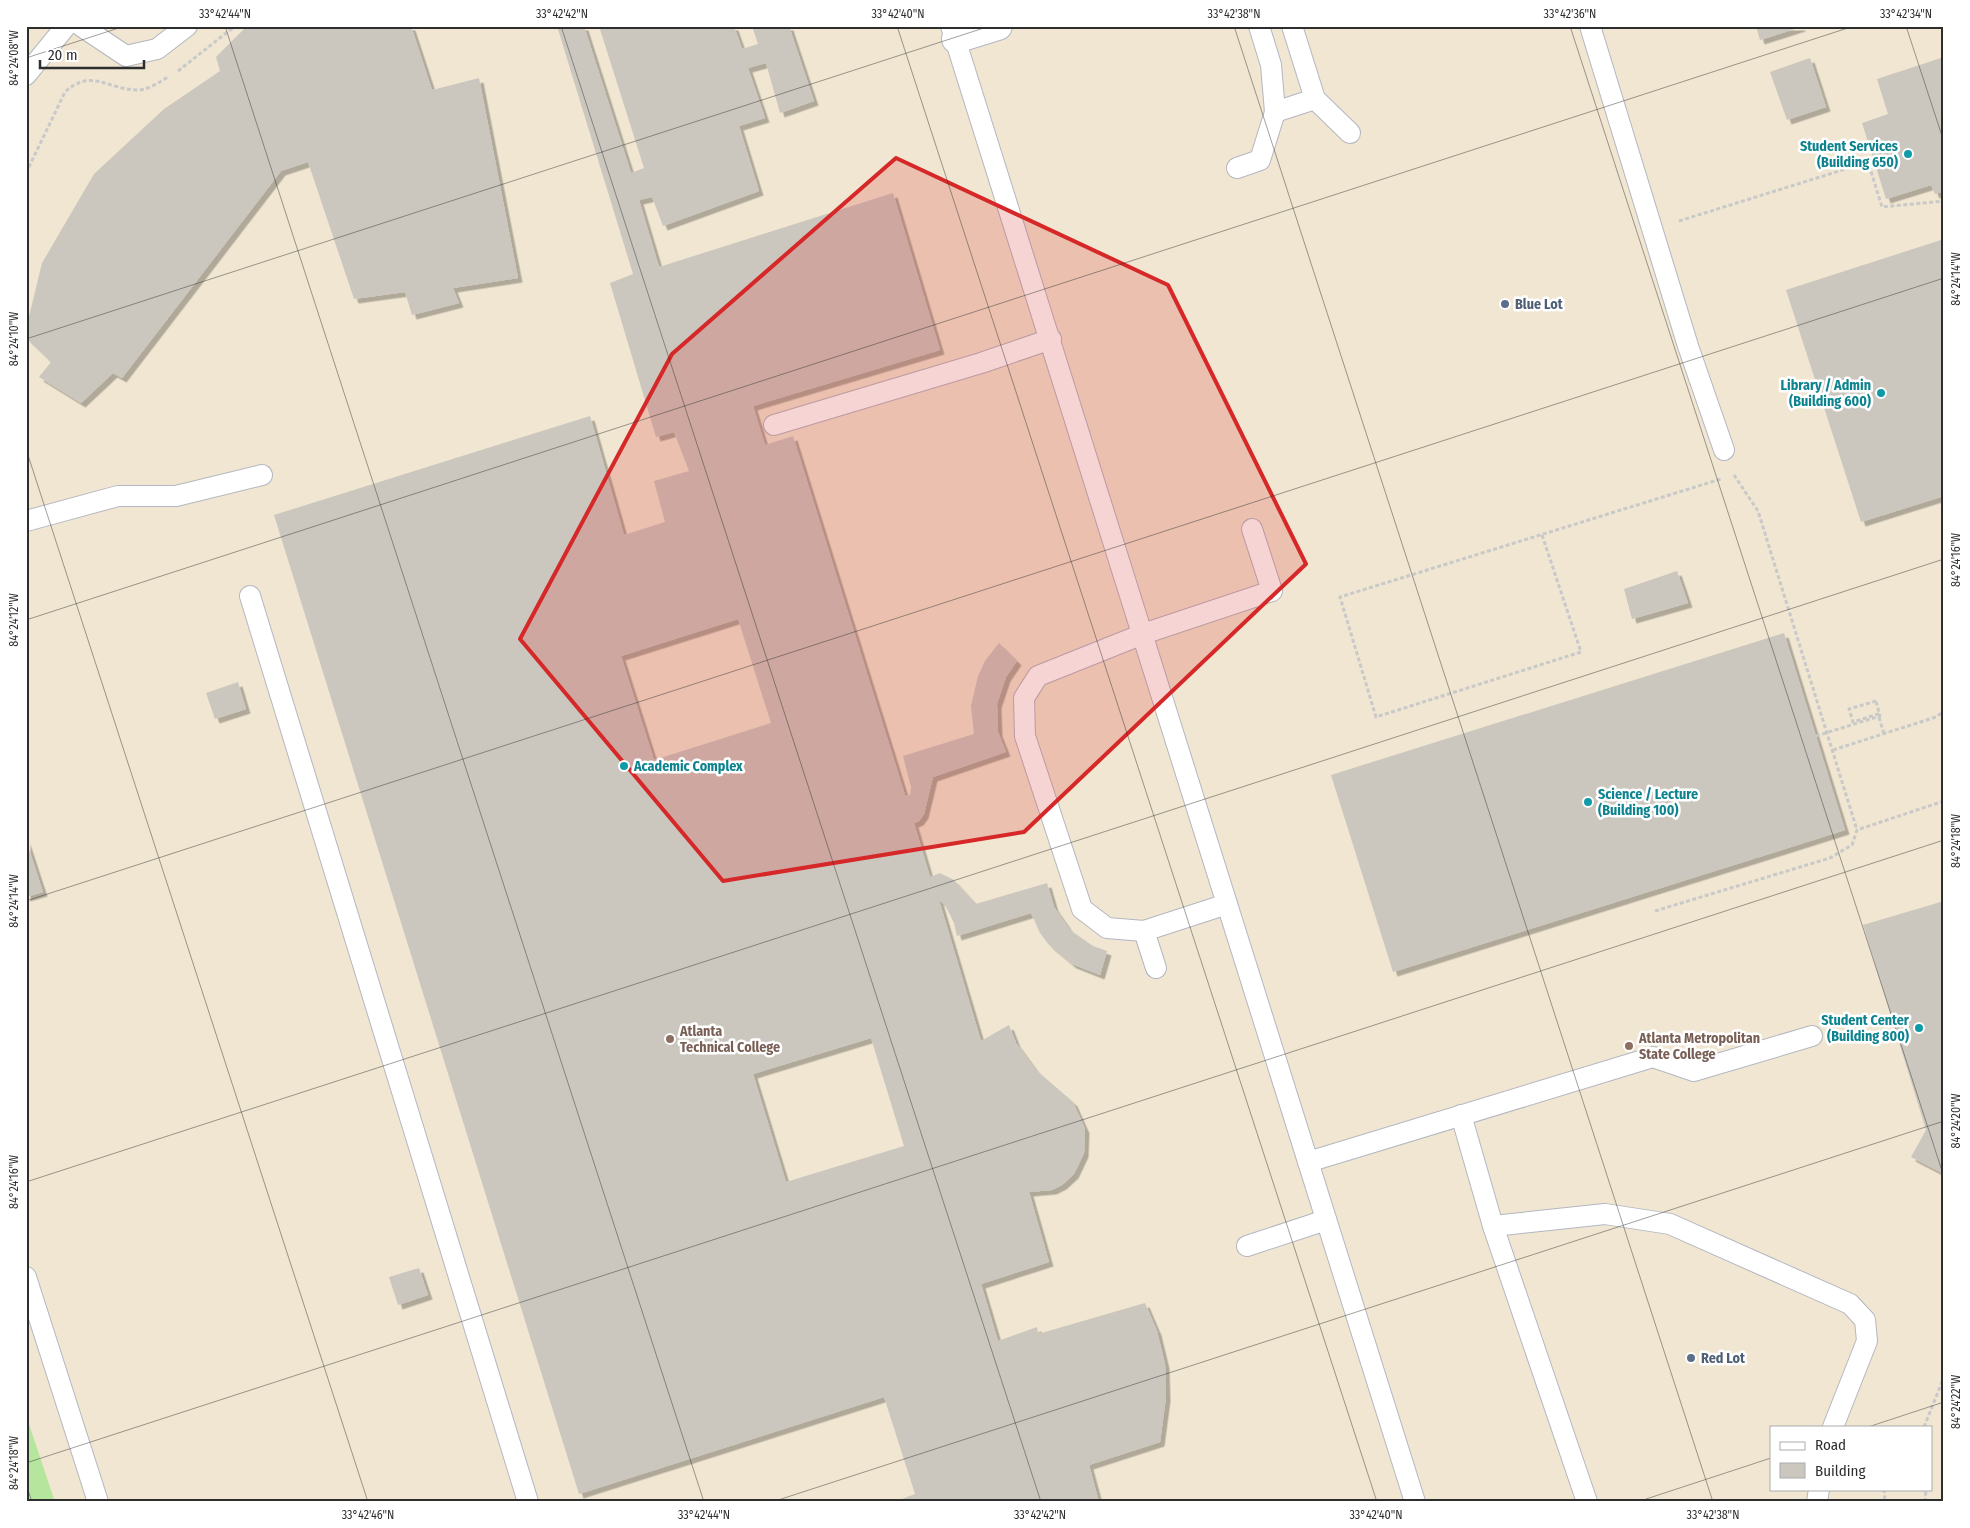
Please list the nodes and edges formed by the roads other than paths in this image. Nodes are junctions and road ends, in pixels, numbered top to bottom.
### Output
1 (66, 26) edge
2 (81, 26) edge
3 (187, 26) edge
4 (998, 26) edge
5 (1259, 26) edge
6 (1292, 26) edge
7 (1590, 26) edge
8 (953, 33) edge
9 (26, 76) edge
10 (1315, 99) junction
11 (1275, 112) junction
12 (1350, 133) dead end
13 (1237, 168) dead end
14 (1051, 339) junction
15 (774, 425) dead end
16 (1724, 450) dead end
17 (262, 475) dead end
18 (26, 521) edge
19 (1252, 529) dead end
20 (250, 596) dead end
21 (1143, 634) junction
22 (1228, 904) junction
23 (1144, 931) junction
24 (1156, 968) dead end
25 (1812, 1036) dead end
26 (1461, 1115) junction
27 (1308, 1162) junction
28 (1326, 1220) junction
29 (1493, 1226) junction
30 (1247, 1246) dead end
31 (26, 1277) edge
32 (1833, 1426) edge
33 (98, 1502) edge
34 (528, 1502) edge
35 (1415, 1502) edge
36 (1587, 1502) edge

1 - 9 lane
2 - 3 lane
4 - 8 street
5 - 11 lane
6 - 10 lane
7 - 16 lane
8 - 14 lane
10 - 11 lane
10 - 12 lane
11 - 13 lane
14 - 15 lane
14 - 21 lane
17 - 18 lane
19 - 21 lane
20 - 34 lane
21 - 22 lane
21 - 23 lane
22 - 23 lane
22 - 27 lane
23 - 24 lane
25 - 26 lane
26 - 27 lane
26 - 29 lane
27 - 28 lane
28 - 30 lane
28 - 35 lane
29 - 32 lane
29 - 36 lane
31 - 33 lane

